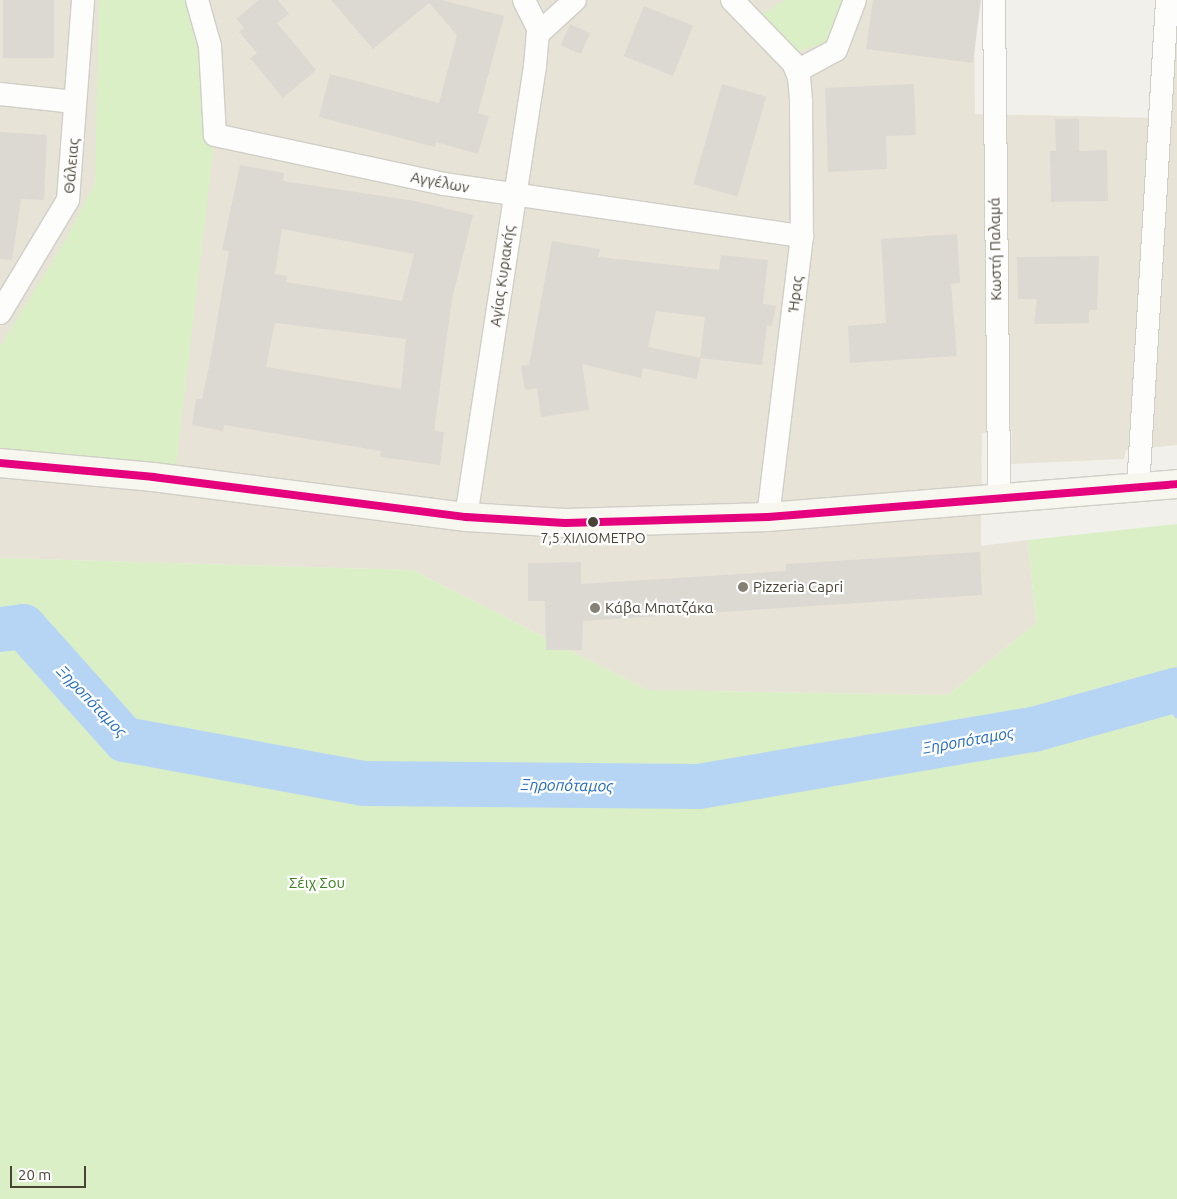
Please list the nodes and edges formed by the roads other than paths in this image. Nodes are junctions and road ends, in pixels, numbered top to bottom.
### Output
1 (83, 0) edge
2 (197, 0) edge
3 (524, 0) edge
4 (575, 0) edge
5 (732, 0) edge
6 (855, 0) edge
7 (994, 0) edge
8 (1167, 0) edge
9 (538, 34) junction
10 (797, 71) junction
11 (0, 94) edge
12 (75, 102) junction
13 (514, 196) junction
14 (802, 236) junction
15 (0, 313) edge
16 (0, 464) edge
17 (1177, 484) edge
18 (1138, 489) junction
19 (999, 499) junction
20 (466, 517) junction
21 (768, 517) junction

1 - 12 street, Θάλειας
2 - 13 street, Αγγέλων
3 - 9 street
4 - 9 street
5 - 10 street
6 - 10 street
7 - 19 street, Κωστή Παλαμά
8 - 18 street
9 - 13 street, Αγίας Κυριακής
10 - 14 street, Ήρας
11 - 12 street
12 - 15 street, Θάλειας
13 - 14 street, Αγγέλων
13 - 20 street, Αγίας Κυριακής
14 - 21 street, Ήρας
16 - 20 main road
17 - 18 main road
18 - 19 main road
19 - 21 main road
20 - 21 main road

